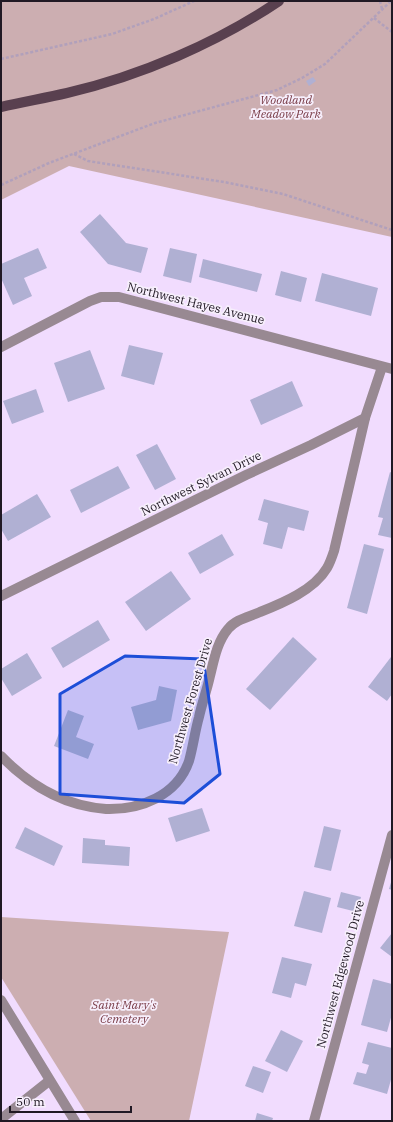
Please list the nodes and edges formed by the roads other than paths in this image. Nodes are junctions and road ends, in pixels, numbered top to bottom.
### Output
1 (279, 1) edge
2 (1, 107) edge
3 (1, 347) edge
4 (387, 368) edge
5 (364, 418) junction
6 (1, 596) edge
7 (1, 756) edge
8 (392, 835) edge
9 (1, 1000) edge
10 (49, 1081) junction
11 (1, 1119) edge
12 (75, 1121) edge
13 (314, 1121) edge

1 - 2 main road
3 - 4 street, Northwest Hayes Avenue
4 - 5 street
5 - 6 street, Northwest Sylvan Drive
5 - 7 street, Northwest Forest Drive
8 - 13 street, Northwest Edgewood Drive
9 - 10 street
10 - 11 street
10 - 12 street

